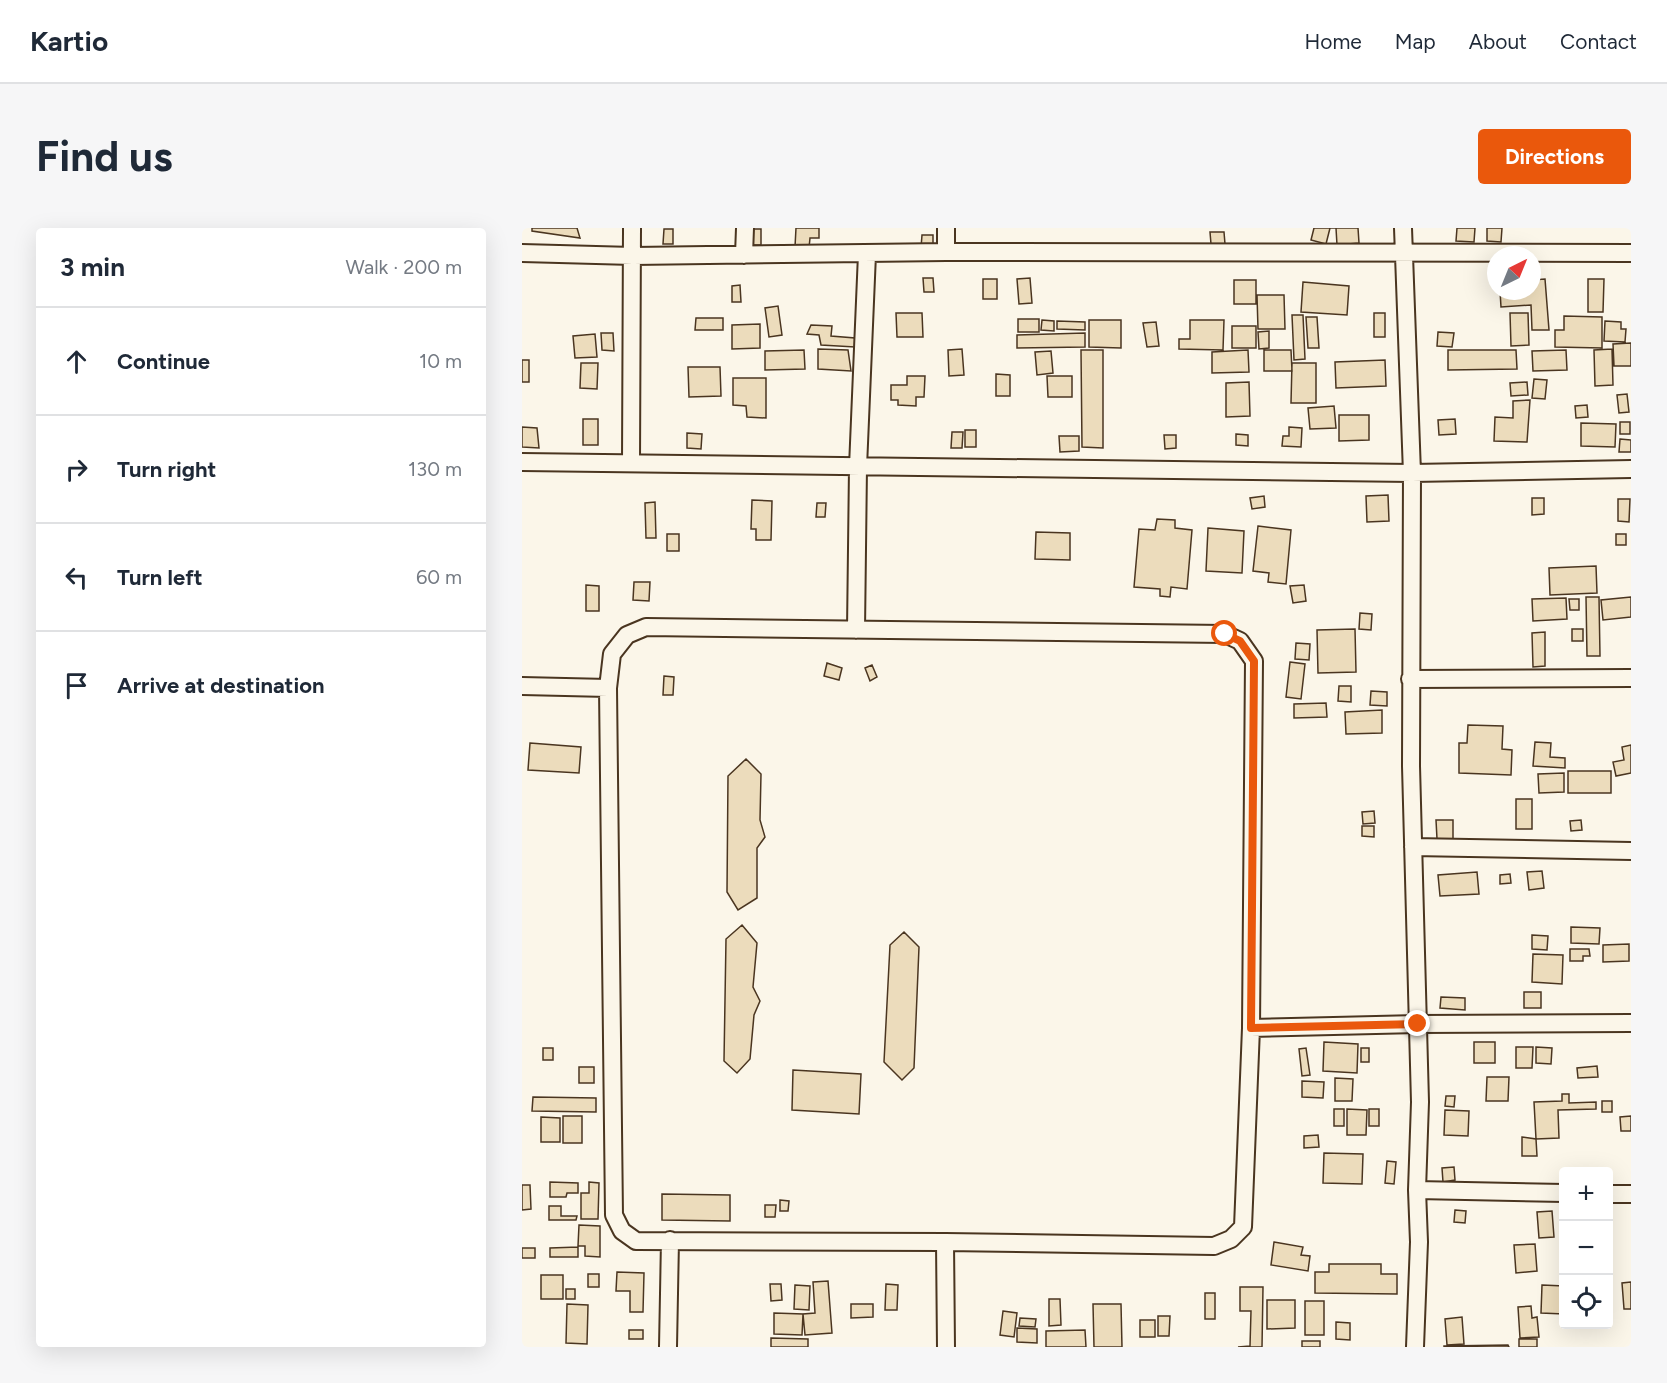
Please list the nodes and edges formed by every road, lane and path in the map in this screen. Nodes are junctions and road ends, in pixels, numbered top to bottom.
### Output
1 (632, 228) edge
2 (745, 228) edge
3 (946, 228) edge
4 (1403, 228) edge
5 (946, 252) junction
6 (522, 253) edge
7 (1403, 253) junction
8 (1631, 253) edge
9 (867, 254) junction
10 (744, 255) junction
11 (633, 256) junction
12 (522, 462) edge
13 (631, 463) junction
14 (858, 467) junction
15 (1631, 469) edge
16 (1412, 473) junction
17 (856, 630) junction
18 (1631, 678) edge
19 (1410, 679) junction
20 (522, 686) edge
21 (608, 688) junction
22 (1413, 847) junction
23 (1631, 851) edge
24 (1631, 1023) edge
25 (1418, 1024) junction
26 (1251, 1028) junction
27 (1417, 1190) junction
28 (1559, 1193) edge
29 (1613, 1194) edge
30 (1631, 1194) edge
31 (670, 1240) junction
32 (945, 1242) junction
33 (668, 1347) edge
34 (946, 1347) edge
35 (1415, 1347) edge

1 - 11 street
2 - 10 street
3 - 5 street
4 - 7 street
5 - 7 street
5 - 9 street
6 - 11 street
7 - 8 street
7 - 16 street
9 - 10 street
9 - 14 street
10 - 11 street
11 - 13 street
12 - 13 street
13 - 14 street
14 - 16 street
14 - 17 street
15 - 16 street
16 - 19 street
17 - 21 street
17 - 26 street
18 - 19 street
19 - 22 street
20 - 21 street
21 - 31 street
22 - 23 street
22 - 25 street
24 - 25 street
25 - 26 street
25 - 27 street
26 - 32 street
27 - 28 street
27 - 35 street
29 - 30 street
31 - 32 street
31 - 33 street
32 - 34 street

